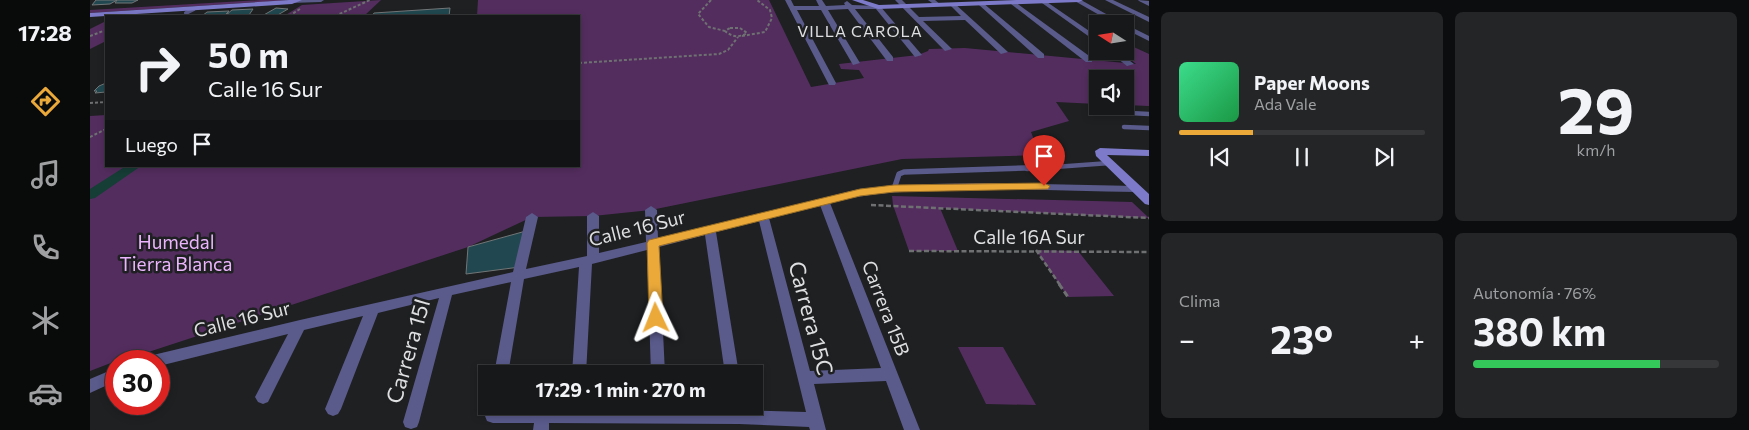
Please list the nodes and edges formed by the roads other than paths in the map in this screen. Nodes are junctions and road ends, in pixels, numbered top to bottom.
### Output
1 (237, 0) edge
2 (321, 0) edge
3 (788, 0) edge
4 (819, 0) edge
5 (844, 0) edge
6 (856, 0) edge
7 (898, 0) edge
8 (930, 0) edge
9 (1065, 0) edge
10 (1077, 0) edge
11 (1108, 0) edge
12 (1141, 0) edge
13 (295, 1) edge
14 (1033, 1) edge
15 (968, 2) edge
16 (996, 2) edge
17 (1044, 2) junction
18 (1013, 3) junction
19 (952, 4) junction
20 (981, 4) junction
21 (1149, 4) edge
22 (938, 5) junction
23 (907, 6) junction
24 (878, 7) junction
25 (90, 8) edge
26 (792, 8) junction
27 (825, 8) junction
28 (850, 8) junction
29 (105, 15) edge
30 (110, 15) edge
31 (1104, 15) edge
32 (90, 16) edge
33 (967, 18) junction
34 (918, 19) junction
35 (1149, 20) edge
36 (1134, 31) edge
37 (1089, 34) edge
38 (1149, 39) edge
39 (948, 49) dead end
40 (1004, 52) dead end
41 (918, 55) dead end
42 (1041, 56) dead end
43 (890, 59) dead end
44 (1089, 60) dead end
45 (1124, 60) edge
46 (856, 62) dead end
47 (1130, 64) dead end
48 (832, 83) dead end
49 (1134, 113) edge
50 (1149, 114) edge
51 (1124, 127) dead end
52 (1149, 128) edge
53 (1149, 153) edge
54 (1110, 163) junction
55 (894, 189) junction
56 (1136, 189) junction
57 (824, 201) junction
58 (1149, 201) edge
59 (651, 210) dead end
60 (594, 216) dead end
61 (763, 216) junction
62 (532, 217) dead end
63 (710, 230) junction
64 (653, 243) junction
65 (589, 260) junction
66 (518, 276) junction
67 (447, 291) junction
68 (374, 310) junction
69 (300, 325) junction
70 (170, 357) edge
71 (503, 365) edge
72 (580, 365) edge
73 (658, 365) edge
74 (731, 365) edge
75 (891, 374) junction
76 (805, 378) junction
77 (105, 379) edge
78 (90, 386) edge
79 (263, 397) dead end
80 (333, 409) dead end
81 (510, 415) edge
82 (566, 415) edge
83 (756, 415) edge
84 (411, 422) dead end
85 (541, 423) edge
86 (817, 425) edge
87 (912, 430) edge

1 - 25 street
2 - 13 street
3 - 26 street
4 - 27 street
5 - 28 street
6 - 24 street
7 - 23 street
8 - 22 street
9 - 10 street
9 - 17 street
10 - 31 street
11 - 35 street
12 - 21 street
13 - 30 street
14 - 17 street
14 - 18 street
15 - 19 street
15 - 20 street
16 - 18 street
16 - 20 street
17 - 37 street
18 - 44 street
19 - 22 street
19 - 33 street
20 - 42 street
22 - 23 street
23 - 24 street
23 - 34 street
24 - 28 street
24 - 41 street
26 - 27 street
26 - 48 street
27 - 28 street
27 - 46 street
28 - 43 street
29 - 32 street
33 - 34 street
33 - 40 street
34 - 39 street
36 - 38 street
45 - 47 street
49 - 50 lane
51 - 52 lane
53 - 54 street
54 - 55 lane
54 - 56 street
55 - 56 street, Calle 16 Sur
55 - 57 street, Calle 16 Sur
56 - 58 street
57 - 61 street, Calle 16 Sur
57 - 75 street, Carrera 15B
59 - 64 street
60 - 65 street
61 - 63 street, Calle 16 Sur
61 - 76 street, Carrera 15C
62 - 66 street
63 - 64 street, Calle 16 Sur
63 - 74 street
64 - 65 street, Calle 16 Sur
64 - 73 street
65 - 66 street, Calle 16 Sur
65 - 72 street
66 - 67 street, Calle 16 Sur
66 - 71 street
67 - 68 street, Calle 16 Sur
67 - 84 street, Carrera 15I
68 - 69 street, Calle 16 Sur
68 - 80 street
69 - 70 street, Calle 16 Sur
69 - 79 street
75 - 76 street
75 - 87 street, Carrera 15B
76 - 86 street, Carrera 15C
77 - 78 street
81 - 85 street
82 - 85 street
83 - 86 street

